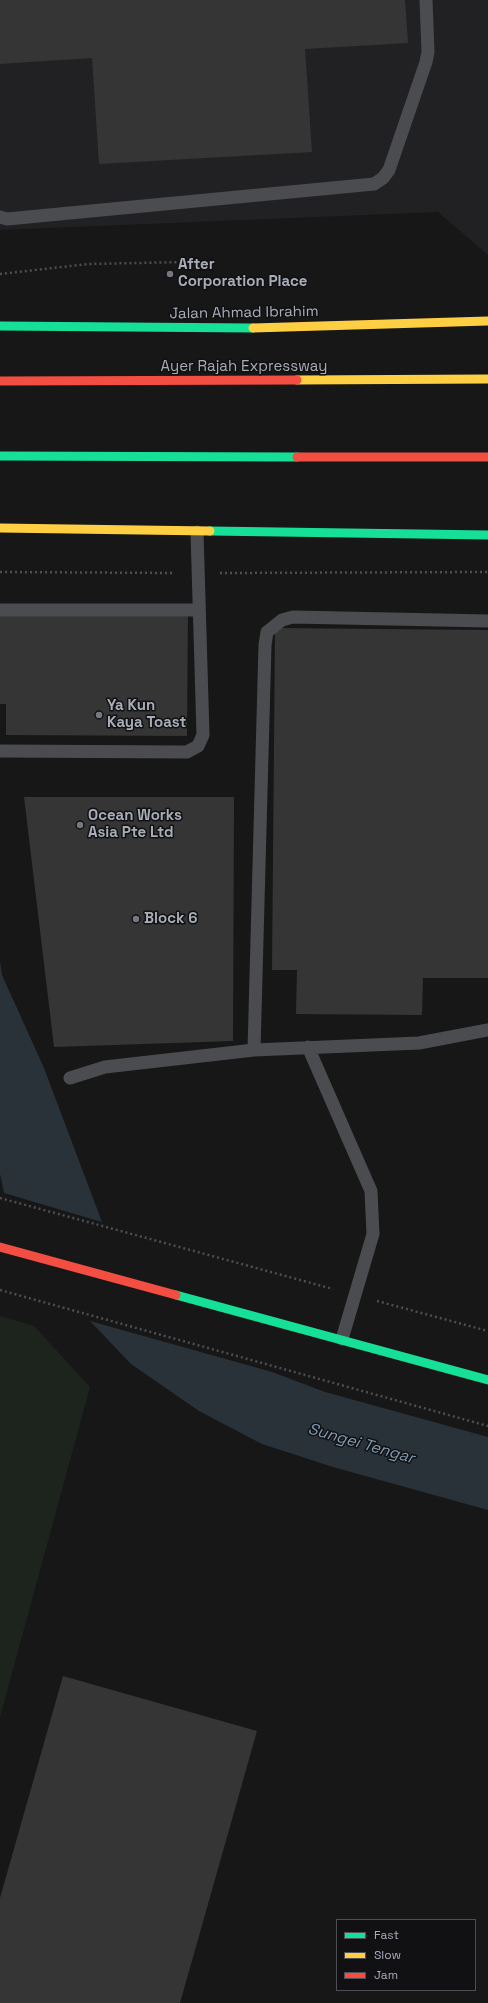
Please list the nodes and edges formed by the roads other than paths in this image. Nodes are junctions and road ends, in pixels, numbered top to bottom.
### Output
1 (426, 0) edge
2 (0, 217) edge
3 (488, 321) edge
4 (0, 326) edge
5 (488, 379) edge
6 (0, 381) edge
7 (0, 456) edge
8 (488, 457) edge
9 (0, 528) edge
10 (197, 532) junction
11 (488, 535) edge
12 (0, 610) edge
13 (199, 610) junction
14 (488, 621) edge
15 (0, 751) edge
16 (488, 1030) edge
17 (308, 1047) junction
18 (254, 1050) junction
19 (70, 1078) dead end
20 (0, 1247) edge
21 (342, 1339) junction
22 (488, 1380) edge

1 - 2 lane
3 - 4 main road, Jalan Ahmad Ibrahim
5 - 6 main road, Ayer Rajah Expressway
7 - 8 main road
9 - 10 main road
10 - 11 main road
10 - 13 lane
12 - 13 lane
13 - 15 lane
14 - 18 lane
16 - 17 lane
17 - 18 lane
17 - 21 lane
18 - 19 lane
20 - 21 main road
21 - 22 main road

